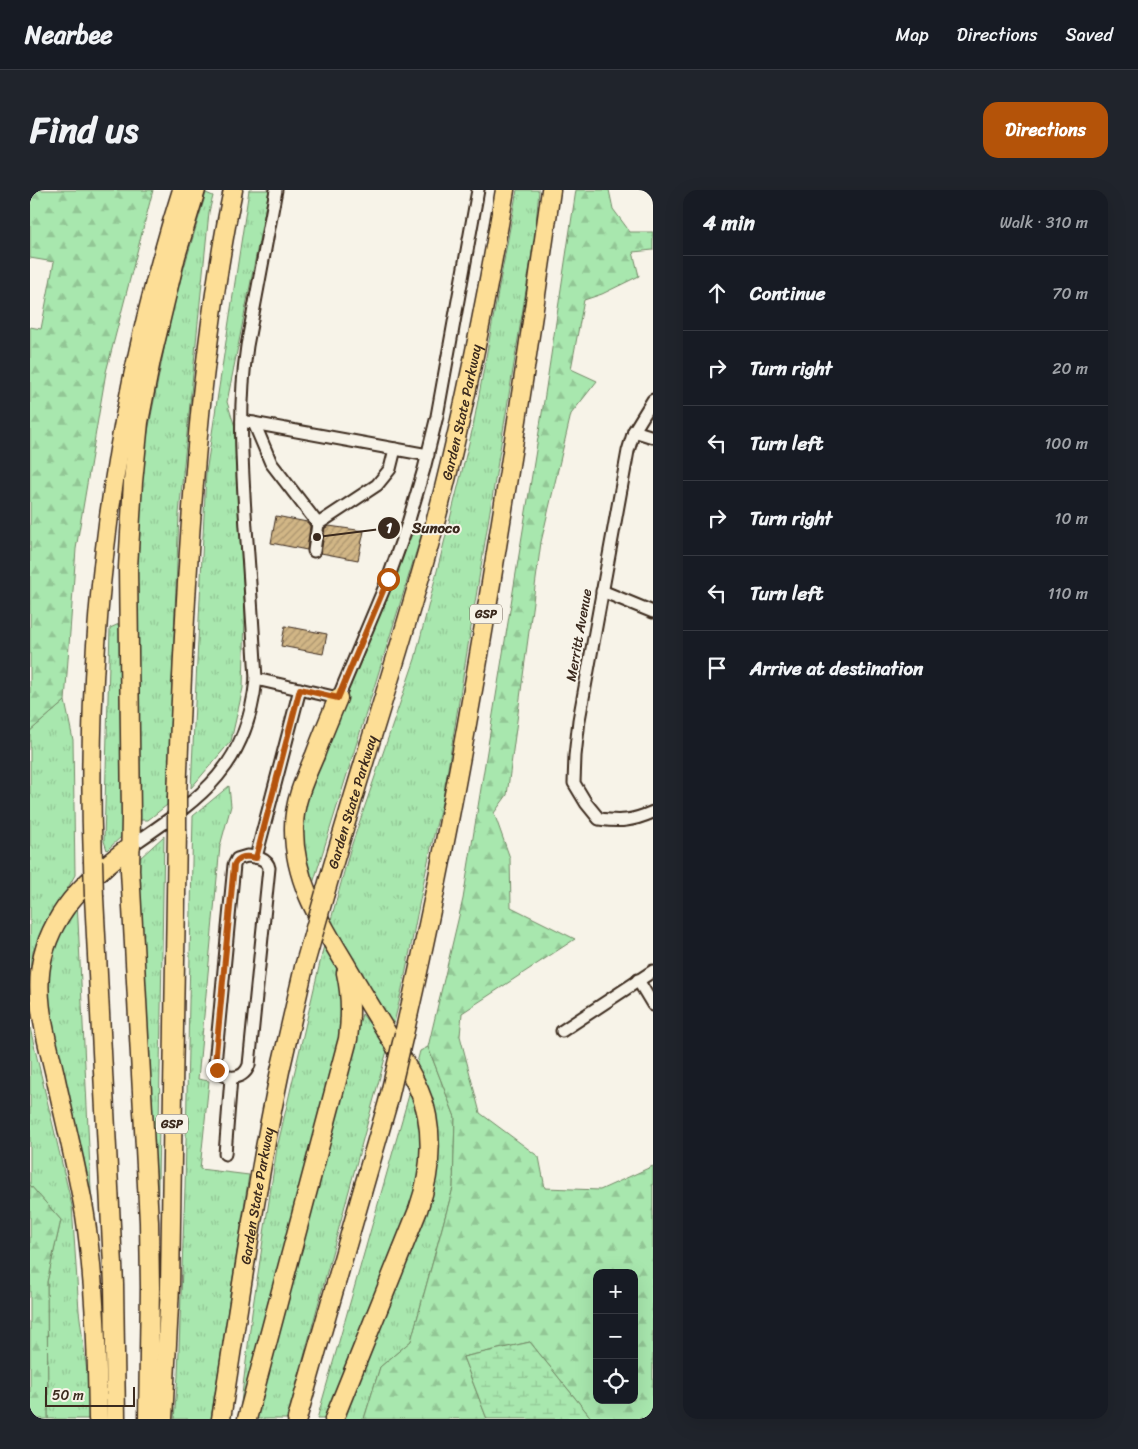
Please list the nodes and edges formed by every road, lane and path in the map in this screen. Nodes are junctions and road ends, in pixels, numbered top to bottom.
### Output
1 (182, 190) edge
2 (196, 190) edge
3 (233, 190) edge
4 (276, 190) edge
5 (478, 190) edge
6 (505, 190) edge
7 (551, 190) edge
8 (653, 400) edge
9 (242, 421) junction
10 (254, 423) junction
11 (634, 431) junction
12 (653, 438) edge
13 (395, 449) junction
14 (428, 455) junction
15 (318, 524) junction
16 (314, 551) dead end
17 (602, 591) junction
18 (653, 612) edge
19 (256, 679) junction
20 (300, 689) junction
21 (338, 698) junction
22 (653, 812) edge
23 (131, 846) junction
24 (256, 858) junction
25 (343, 960) junction
26 (653, 971) edge
27 (638, 980) junction
28 (653, 1005) edge
29 (562, 1031) dead end
30 (231, 1078) junction
31 (225, 1154) dead end
32 (98, 1419) edge
33 (116, 1419) edge
34 (148, 1419) edge
35 (163, 1419) edge
36 (221, 1419) edge
37 (247, 1419) edge
38 (297, 1419) edge
39 (334, 1419) edge

1 - 33 highway, bridge
2 - 23 highway
3 - 35 highway, GSP, bridge
4 - 9 street
5 - 14 street
6 - 36 highway, Garden State Parkway, bridge
7 - 38 highway, GSP, bridge
8 - 11 street, Merritt Avenue
9 - 10 street
9 - 19 street
10 - 13 street
10 - 15 street
11 - 12 street
11 - 17 street, Merritt Avenue
13 - 14 street
13 - 15 street
14 - 21 street
15 - 16 street
17 - 18 street
17 - 22 street, Merritt Avenue
19 - 20 street
19 - 23 street
20 - 21 street
20 - 24 street
21 - 25 highway
23 - 32 highway
23 - 34 highway
24 - 30 street
24 - 30 street
25 - 37 highway
25 - 39 highway
26 - 27 street
27 - 28 street
27 - 29 street
30 - 31 street

